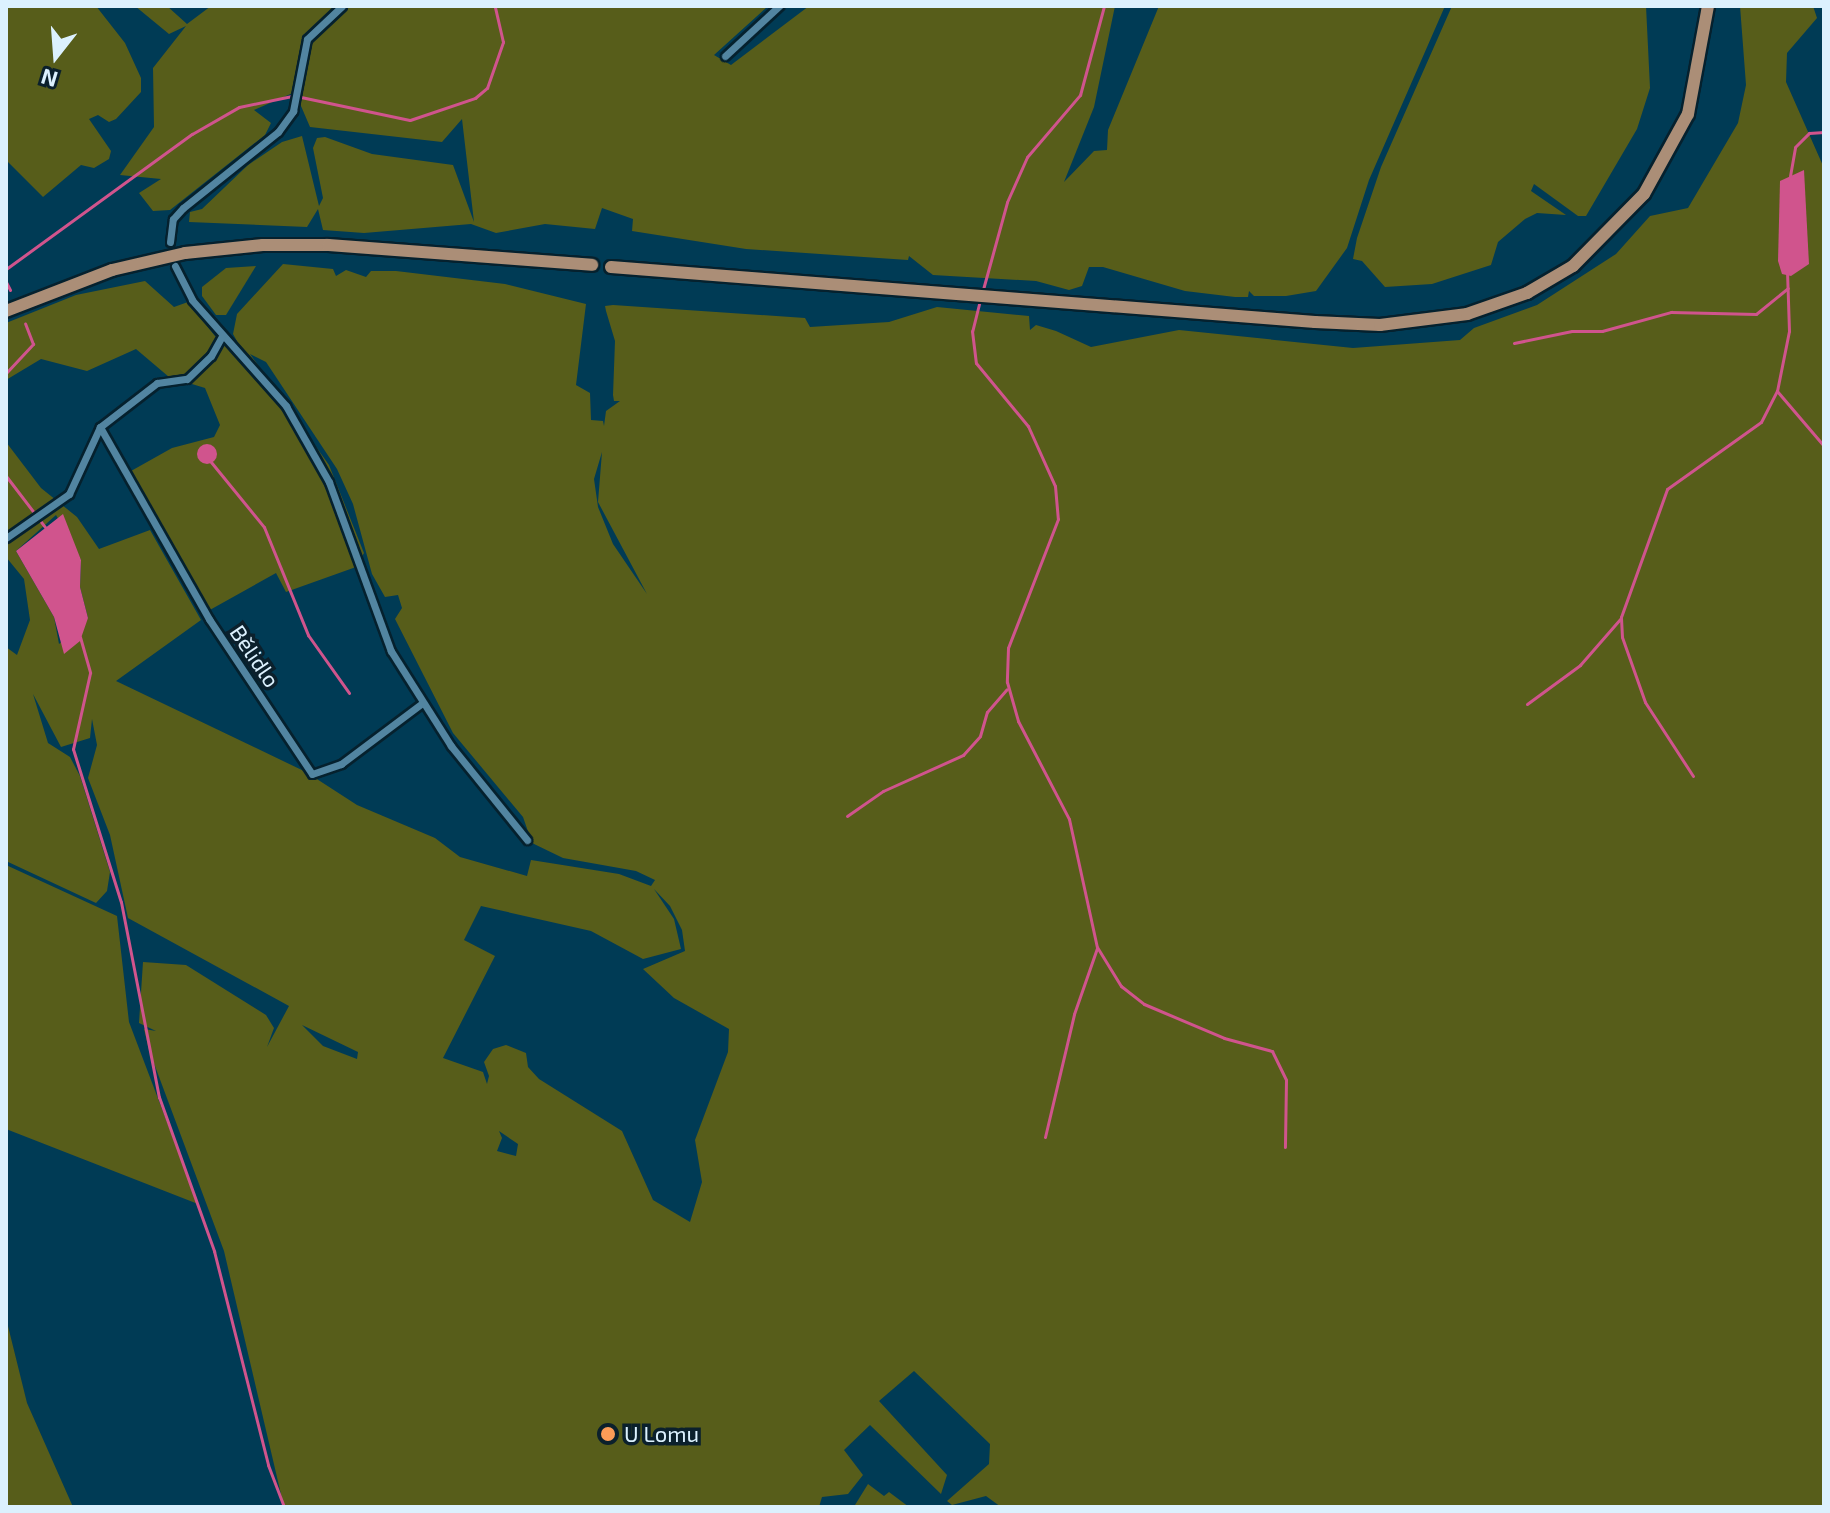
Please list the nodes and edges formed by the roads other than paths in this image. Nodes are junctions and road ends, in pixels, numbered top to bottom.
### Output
1 (342, 6) edge
2 (779, 6) edge
3 (1708, 6) edge
4 (725, 56) dead end
5 (170, 242) dead end
6 (592, 265) dead end
7 (175, 266) dead end
8 (611, 267) dead end
9 (6, 311) edge
10 (222, 336) junction
11 (100, 427) junction
12 (6, 538) edge
13 (421, 704) junction
14 (527, 840) dead end

1 - 5 street
2 - 4 street
3 - 8 main road
6 - 9 main road
7 - 10 street
10 - 11 street
10 - 13 street
11 - 12 street
11 - 13 street, Bělidlo
13 - 14 street

